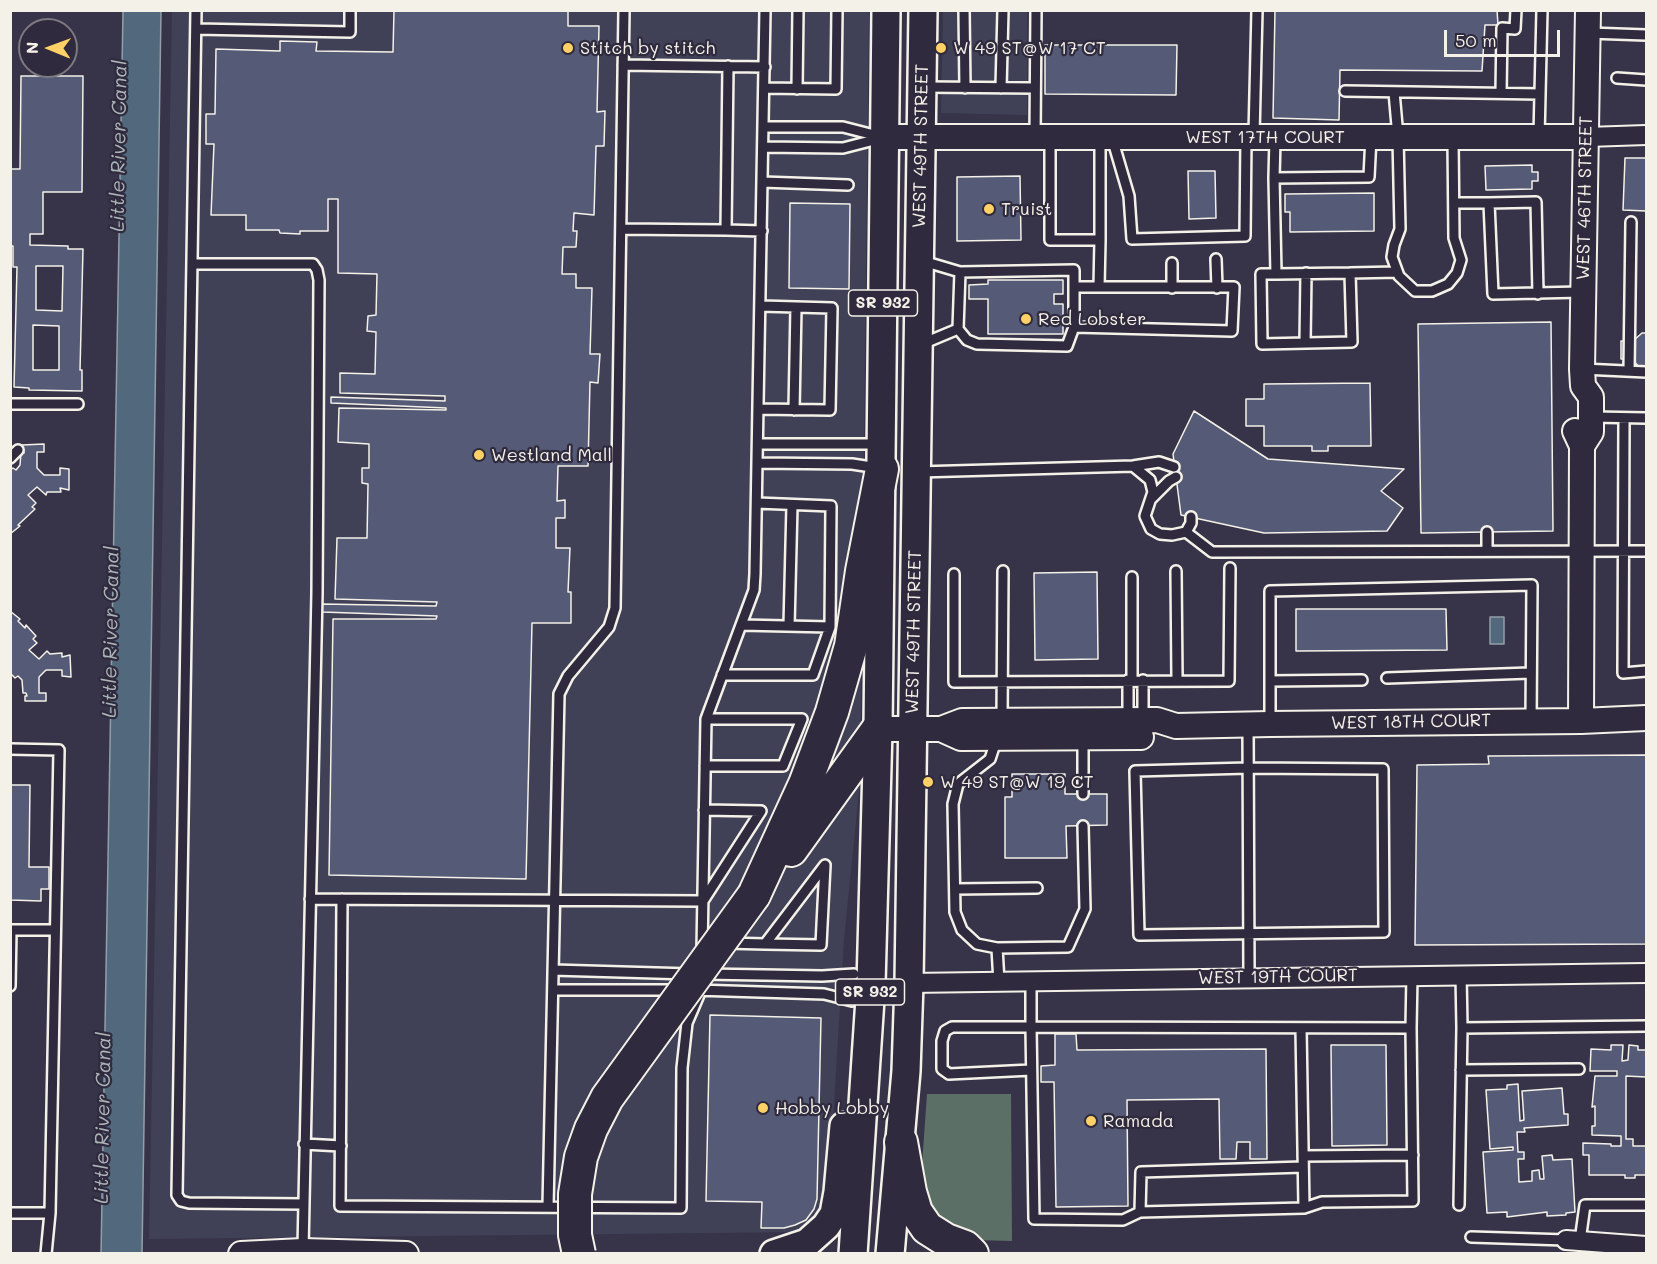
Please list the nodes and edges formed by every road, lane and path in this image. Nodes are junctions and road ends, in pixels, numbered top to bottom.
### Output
1 (196, 10) edge
2 (350, 10) edge
3 (624, 10) edge
4 (765, 10) edge
5 (798, 10) edge
6 (837, 10) edge
7 (886, 10) edge
8 (923, 10) edge
9 (964, 10) edge
10 (1003, 10) edge
11 (1036, 10) edge
12 (1257, 10) edge
13 (1515, 10) edge
14 (1542, 10) edge
15 (1588, 22) edge
16 (196, 29) junction
17 (1647, 35) edge
18 (623, 65) junction
19 (728, 66) junction
20 (765, 67) junction
21 (1617, 78) dead end
22 (1647, 80) edge
23 (921, 87) junction
24 (764, 88) junction
25 (965, 88) junction
26 (1001, 88) junction
27 (1035, 88) junction
28 (797, 89) junction
29 (1345, 91) dead end
30 (1395, 92) junction
31 (1501, 93) junction
32 (1540, 94) junction
33 (764, 127) junction
34 (1647, 135) edge
35 (921, 137) junction
36 (1042, 137) junction
37 (1106, 137) junction
38 (1258, 137) junction
39 (1371, 137) junction
40 (1398, 137) junction
41 (1454, 137) junction
42 (1539, 137) junction
43 (1587, 137) junction
44 (884, 138) junction
45 (763, 147) junction
46 (1274, 178) junction
47 (762, 182) junction
48 (848, 185) dead end
49 (1455, 203) junction
50 (1489, 203) junction
51 (1632, 222) dead end
52 (621, 229) junction
53 (726, 230) junction
54 (762, 231) junction
55 (1100, 240) junction
56 (1216, 259) dead end
57 (920, 260) junction
58 (1172, 263) dead end
59 (192, 264) junction
60 (960, 272) junction
61 (1397, 272) junction
62 (1306, 273) junction
63 (1350, 273) junction
64 (1276, 274) junction
65 (1074, 287) junction
66 (1099, 287) junction
67 (1172, 288) junction
68 (1217, 288) junction
69 (1583, 292) junction
70 (1538, 294) junction
71 (761, 306) junction
72 (796, 307) junction
73 (1074, 327) junction
74 (958, 329) junction
75 (1305, 343) junction
76 (918, 346) junction
77 (1629, 371) junction
78 (1647, 372) edge
79 (1583, 377) junction
80 (10, 404) edge
81 (78, 404) dead end
82 (759, 409) junction
83 (794, 410) junction
84 (1591, 417) junction
85 (1624, 418) junction
86 (1647, 418) edge
87 (758, 444) junction
88 (1582, 446) junction
89 (10, 450) edge
90 (882, 456) junction
91 (10, 458) edge
92 (758, 463) junction
93 (1133, 466) junction
94 (1174, 467) dead end
95 (916, 472) junction
96 (1176, 477) dead end
97 (1151, 499) junction
98 (757, 503) junction
99 (792, 505) junction
100 (1191, 517) dead end
101 (1186, 532) junction
102 (1487, 532) dead end
103 (1647, 550) edge
104 (1487, 551) junction
105 (1581, 551) junction
106 (1622, 551) junction
107 (1230, 568) dead end
108 (1003, 571) dead end
109 (1176, 571) dead end
110 (954, 574) dead end
111 (1132, 577) dead end
112 (741, 625) junction
113 (789, 626) junction
114 (830, 627) junction
115 (1647, 671) edge
116 (1530, 673) junction
117 (722, 675) junction
118 (1386, 678) dead end
119 (1130, 680) junction
120 (1143, 680) junction
121 (1362, 680) dead end
122 (1177, 681) junction
123 (1270, 681) junction
124 (1002, 682) junction
125 (1647, 718) edge
126 (706, 719) junction
127 (1135, 721) junction
128 (1531, 721) junction
129 (1581, 721) junction
130 (1259, 724) junction
131 (1176, 726) junction
132 (878, 729) junction
133 (913, 729) junction
134 (999, 729) junction
135 (1083, 729) junction
136 (10, 749) edge
137 (705, 766) junction
138 (1248, 768) junction
139 (1083, 794) dead end
140 (876, 809) junction
141 (704, 810) junction
142 (1083, 826) dead end
143 (1037, 888) dead end
144 (955, 889) junction
145 (754, 895) junction
146 (310, 899) junction
147 (342, 899) junction
148 (554, 901) junction
149 (703, 901) junction
150 (11, 930) edge
151 (56, 930) junction
152 (1249, 933) junction
153 (702, 943) junction
154 (765, 944) junction
155 (997, 948) junction
156 (553, 970) junction
157 (1647, 973) edge
158 (702, 974) junction
159 (854, 974) junction
160 (1461, 974) junction
161 (1412, 975) junction
162 (1249, 978) junction
163 (1031, 981) junction
164 (999, 982) junction
165 (909, 983) junction
166 (10, 986) edge
167 (553, 990) junction
168 (702, 990) junction
169 (852, 1001) junction
170 (1647, 1026) edge
171 (1031, 1027) junction
172 (1301, 1028) junction
173 (1411, 1028) junction
174 (1462, 1028) junction
175 (1579, 1069) dead end
176 (1031, 1070) junction
177 (1461, 1070) junction
178 (901, 1142) junction
179 (304, 1144) junction
180 (341, 1146) junction
181 (1413, 1155) junction
182 (1303, 1156) junction
183 (1303, 1167) junction
184 (303, 1204) junction
185 (1459, 1205) dead end
186 (1647, 1205) edge
187 (548, 1207) junction
188 (1304, 1208) junction
189 (1140, 1212) junction
190 (10, 1213) edge
191 (50, 1214) junction
192 (1471, 1237) dead end
193 (1573, 1240) junction
194 (1647, 1246) edge
195 (303, 1251) junction
196 (46, 1254) edge
197 (241, 1254) edge
198 (406, 1254) edge
199 (579, 1254) edge
200 (774, 1254) edge
201 (853, 1254) edge
202 (890, 1254) edge
203 (972, 1254) edge

1 - 16 lane
2 - 16 lane
3 - 18 lane
4 - 20 lane
5 - 28 lane
6 - 28 lane
7 - 44 main road, WEST 49TH STREET / SR 932
8 - 23 main road, WEST 49TH STREET / SR 932
9 - 25 lane
10 - 26 lane
11 - 27 lane
12 - 38 lane
13 - 31 lane
14 - 32 lane
15 - 17 lane
15 - 43 street, WEST 46TH STREET
16 - 59 lane
18 - 19 lane
18 - 52 lane
19 - 20 lane
19 - 53 lane
20 - 24 lane
21 - 22 lane
23 - 25 lane
23 - 35 main road, WEST 49TH STREET / SR 932
24 - 28 lane
24 - 33 lane
25 - 26 lane
26 - 27 lane
27 - 36 lane
29 - 30 lane
30 - 31 lane
30 - 40 lane
31 - 32 lane
32 - 42 lane
33 - 44 lane
33 - 45 lane
34 - 43 street, WEST 17TH COURT
35 - 36 street, WEST 17TH COURT
35 - 44 street, WEST 17TH COURT
35 - 57 main road, WEST 49TH STREET / SR 932
36 - 37 street, WEST 17TH COURT
36 - 55 lane
37 - 38 street, WEST 17TH COURT
37 - 38 lane
37 - 55 lane
38 - 39 street, WEST 17TH COURT
38 - 46 lane
39 - 40 street, WEST 17TH COURT
39 - 46 lane
40 - 41 street, WEST 17TH COURT
40 - 61 lane
41 - 42 street, WEST 17TH COURT
41 - 49 lane
42 - 43 street, WEST 17TH COURT
43 - 69 street, WEST 46TH STREET
44 - 45 lane
44 - 90 main road, WEST 49TH STREET / SR 932
45 - 47 lane
46 - 64 lane
47 - 48 lane
47 - 54 lane
49 - 50 lane
49 - 61 lane
50 - 70 lane
50 - 70 lane
51 - 77 lane
52 - 53 lane
52 - 148 lane
53 - 54 lane
54 - 71 lane
55 - 66 lane
56 - 68 lane
57 - 60 lane
57 - 76 main road, WEST 49TH STREET / SR 932
58 - 67 lane
59 - 146 lane
59 - 184 lane
60 - 65 lane
60 - 74 lane
61 - 63 lane
62 - 63 lane
62 - 64 lane
62 - 75 lane
63 - 75 lane
64 - 75 lane
65 - 66 lane
65 - 73 lane
66 - 67 lane
67 - 68 lane
68 - 73 lane
69 - 70 lane
69 - 79 street, WEST 46TH STREET
71 - 72 lane
71 - 82 lane
72 - 83 lane
72 - 83 lane
73 - 74 lane
74 - 76 lane
76 - 95 main road, WEST 49TH STREET / SR 932
77 - 78 lane
77 - 79 lane
79 - 84 street, WEST 46TH STREET
79 - 88 street, WEST 46TH STREET
80 - 81 lane
82 - 83 lane
82 - 87 lane
84 - 85 lane
84 - 88 street, WEST 46TH STREET
85 - 86 lane
85 - 106 lane
87 - 90 lane
87 - 92 lane
88 - 105 street, WEST 46TH STREET
89 - 91 lane
90 - 92 lane
90 - 132 main road, WEST 49TH STREET / SR 932
90 - 145 highway
92 - 98 lane
93 - 94 lane
93 - 95 lane
93 - 97 lane
95 - 133 main road, WEST 49TH STREET / SR 932
96 - 97 lane
97 - 101 lane
98 - 99 lane
98 - 112 lane
99 - 113 lane
99 - 114 lane
100 - 101 lane
101 - 104 lane
102 - 104 lane
103 - 106 lane
104 - 105 lane
105 - 106 lane
105 - 129 street, WEST 46TH STREET
106 - 115 lane
107 - 122 lane
108 - 124 lane
109 - 122 lane
110 - 124 lane
111 - 119 lane
112 - 113 lane
112 - 117 lane
113 - 114 lane
114 - 117 lane
116 - 118 lane
116 - 123 lane
116 - 128 lane
117 - 126 lane
119 - 120 lane
119 - 124 lane
119 - 127 lane
120 - 122 lane
120 - 127 lane
121 - 123 lane
123 - 130 lane
124 - 134 lane
125 - 129 street, WEST 18TH COURT
126 - 137 lane
126 - 137 lane
127 - 131 street, WEST 18TH COURT
127 - 135 street, WEST 18TH COURT
128 - 129 street, WEST 18TH COURT
128 - 130 street, WEST 18TH COURT
130 - 131 street, WEST 18TH COURT
130 - 138 lane
131 - 135 street, WEST 18TH COURT
132 - 133 street, WEST 18TH COURT
132 - 140 main road, WEST 49TH STREET / SR 932
132 - 145 highway
133 - 134 street, WEST 18TH COURT
133 - 165 main road, WEST 49TH STREET / SR 932
134 - 135 street, WEST 18TH COURT
134 - 144 lane
135 - 139 lane
136 - 151 lane
137 - 141 lane
138 - 152 lane
138 - 152 lane
138 - 152 lane
140 - 159 main road
140 - 201 main road, WEST 49TH STREET / SR 932
141 - 149 lane
141 - 149 lane
142 - 155 lane
143 - 144 lane
144 - 155 lane
145 - 199 highway, bridge
146 - 147 lane
146 - 179 lane
147 - 148 lane
147 - 180 lane
148 - 149 lane
148 - 156 lane
149 - 153 lane
150 - 151 lane
150 - 166 lane
151 - 191 lane
152 - 162 lane
153 - 154 lane
153 - 158 lane
154 - 154 lane
155 - 164 lane
156 - 158 lane
156 - 167 lane
157 - 160 street, WEST 19TH COURT
158 - 159 lane
158 - 168 lane
159 - 169 main road
160 - 161 street, WEST 19TH COURT
160 - 174 lane
161 - 162 street, WEST 19TH COURT
161 - 173 lane
162 - 163 street, WEST 19TH COURT
163 - 164 street, WEST 19TH COURT
163 - 171 lane
164 - 165 street, WEST 19TH COURT
165 - 178 main road, WEST 49TH STREET / SR 932
167 - 168 lane
167 - 187 lane
168 - 169 lane
168 - 187 lane
169 - 200 main road
170 - 174 lane
171 - 172 lane
171 - 176 lane
171 - 176 lane
172 - 173 lane
172 - 182 lane
173 - 181 lane
174 - 177 lane
175 - 177 lane
176 - 189 lane
177 - 185 lane
178 - 202 main road, WEST 49TH STREET / SR 932
178 - 203 highway
179 - 180 lane
179 - 184 lane
180 - 187 lane
181 - 182 lane
181 - 188 lane
182 - 183 lane
183 - 188 lane
183 - 189 lane
184 - 195 lane
186 - 193 lane
188 - 189 lane
190 - 191 lane
191 - 196 lane
192 - 193 lane
193 - 194 street
195 - 197 street
195 - 198 street

